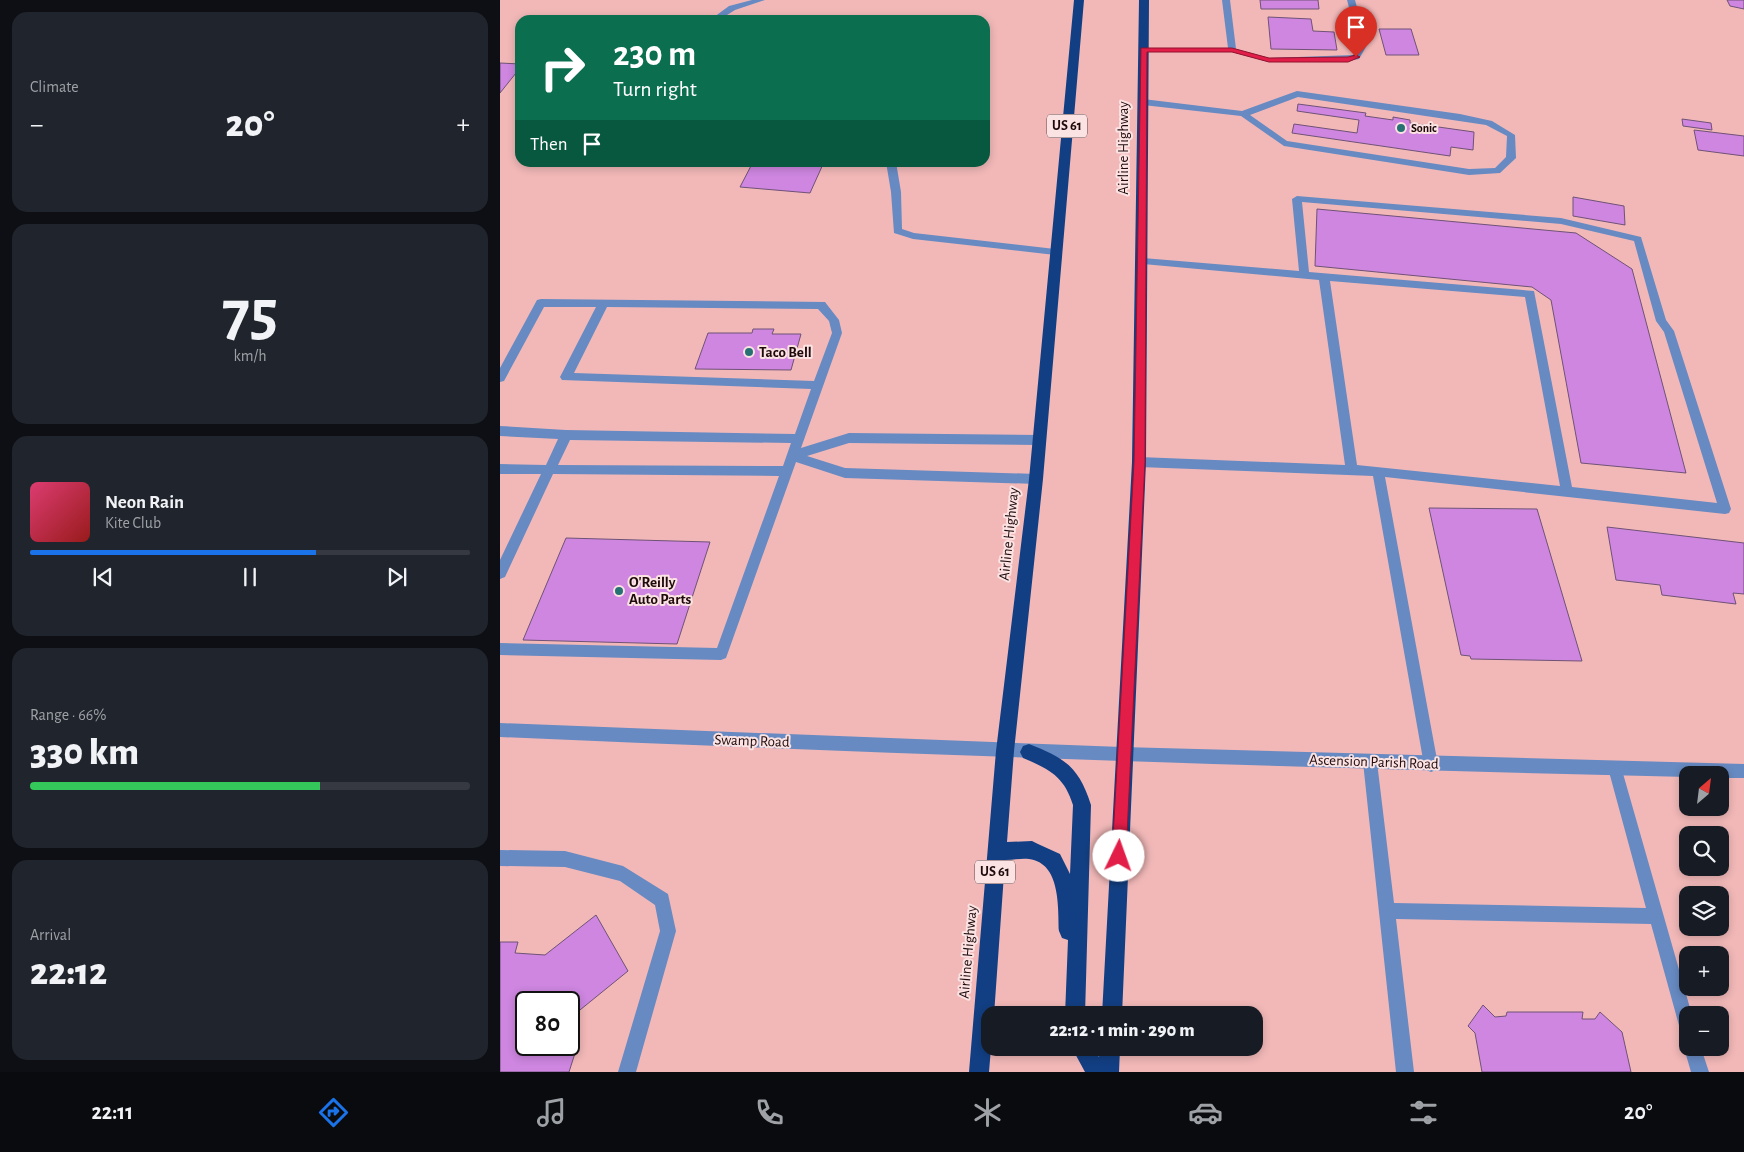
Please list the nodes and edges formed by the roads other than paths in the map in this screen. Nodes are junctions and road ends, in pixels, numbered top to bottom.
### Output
1 (761, 0) edge
2 (1079, 0) edge
3 (1144, 0) edge
4 (1226, 0) edge
5 (1352, 0) edge
6 (722, 15) edge
7 (1144, 50) junction
8 (1232, 50) junction
9 (1144, 102) junction
10 (1243, 114) junction
11 (893, 167) edge
12 (1055, 252) junction
13 (1143, 261) junction
14 (1304, 275) junction
15 (1324, 277) junction
16 (603, 304) junction
17 (500, 378) edge
18 (818, 385) junction
19 (500, 431) edge
20 (566, 435) junction
21 (798, 439) junction
22 (1039, 440) junction
23 (792, 456) junction
24 (1139, 462) junction
25 (500, 468) edge
26 (550, 468) junction
27 (1352, 470) junction
28 (1378, 471) junction
29 (787, 472) junction
30 (1036, 479) junction
31 (1567, 492) junction
32 (500, 573) edge
33 (500, 649) edge
34 (500, 730) edge
35 (1005, 751) junction
36 (1029, 752) junction
37 (1124, 754) junction
38 (1370, 762) junction
39 (1432, 765) junction
40 (1615, 768) junction
41 (1744, 771) edge
42 (996, 851) junction
43 (500, 858) edge
44 (1387, 911) junction
45 (1656, 916) junction
46 (1073, 1006) edge
47 (1074, 1006) edge
48 (1112, 1006) edge
49 (1681, 1006) edge
50 (1087, 1056) edge
51 (1110, 1056) edge
52 (1695, 1056) edge
53 (627, 1072) edge
54 (979, 1072) edge
55 (1097, 1072) edge
56 (1109, 1072) edge
57 (1405, 1072) edge
58 (1700, 1072) edge

1 - 6 street
2 - 12 highway, Airline Highway / US 61
3 - 7 highway, Airline Highway
4 - 8 street
5 - 8 street
7 - 8 street
7 - 9 highway, Airline Highway
9 - 10 street
9 - 13 highway, Airline Highway
10 - 10 street
11 - 12 street
12 - 22 highway, Airline Highway / US 61
13 - 14 street
13 - 24 highway, Airline Highway
14 - 15 street
14 - 31 street
15 - 27 street
15 - 31 street
16 - 17 street
16 - 18 street
16 - 18 street
18 - 21 street
19 - 20 street
20 - 21 street
20 - 26 street
21 - 23 street
22 - 23 street
22 - 30 highway, Airline Highway / US 61
23 - 29 street
23 - 30 street
24 - 27 street
24 - 37 highway, Airline Highway
25 - 26 street
26 - 29 street
26 - 32 street
27 - 28 street
28 - 31 street
28 - 39 street
29 - 33 street
30 - 35 highway, Airline Highway / US 61
34 - 35 street, Swamp Road
35 - 36 street, Ascension Parish Road
35 - 42 highway, Airline Highway / US 61
36 - 37 street, Ascension Parish Road
36 - 47 highway
37 - 38 street, Ascension Parish Road
37 - 48 highway, Airline Highway
38 - 39 street, Ascension Parish Road
38 - 44 street
39 - 40 street, Ascension Parish Road
40 - 41 street, Ascension Parish Road
40 - 45 street
42 - 46 highway
42 - 54 highway, Airline Highway / US 61
43 - 53 street
44 - 45 street
44 - 57 street
45 - 49 street
50 - 55 highway
51 - 56 highway
52 - 58 street

